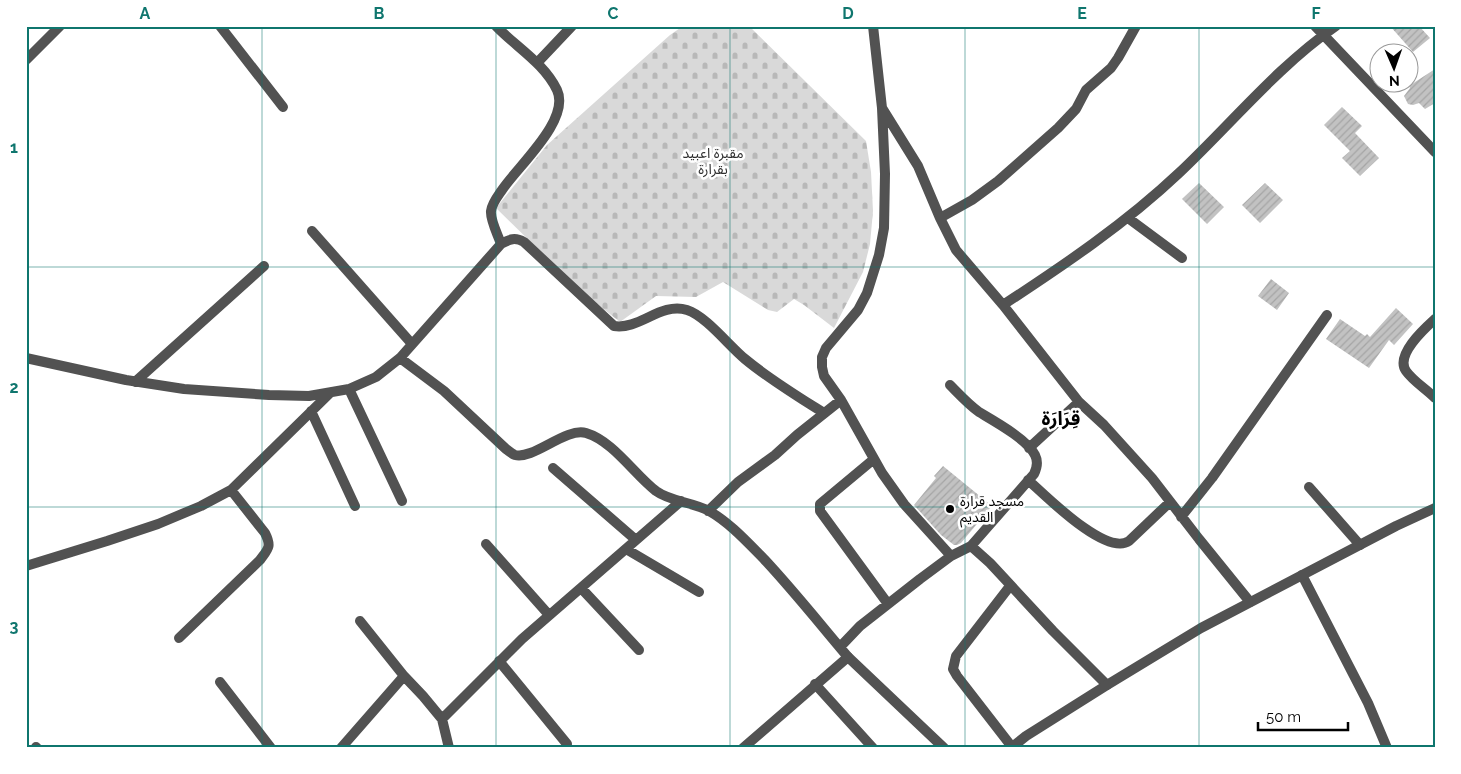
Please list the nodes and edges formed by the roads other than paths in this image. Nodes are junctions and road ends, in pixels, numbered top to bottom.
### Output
1 (60, 26) edge
2 (220, 26) edge
3 (496, 26) edge
4 (572, 26) edge
5 (873, 26) edge
6 (1136, 26) edge
7 (1315, 26) edge
8 (1336, 26) edge
9 (1323, 35) junction
10 (26, 60) edge
11 (537, 63) junction
12 (283, 108) dead end
13 (882, 108) junction
14 (1435, 152) edge
15 (940, 218) junction
16 (1128, 218) junction
17 (312, 231) dead end
18 (501, 244) junction
19 (1182, 258) dead end
20 (264, 266) dead end
21 (1003, 305) junction
22 (1327, 315) dead end
23 (1435, 319) edge
24 (412, 344) junction
25 (26, 358) edge
26 (400, 358) junction
27 (135, 382) junction
28 (950, 385) dead end
29 (349, 389) junction
30 (329, 394) junction
31 (1435, 398) edge
32 (841, 400) junction
33 (1079, 402) junction
34 (311, 411) junction
35 (824, 413) junction
36 (1029, 448) junction
37 (874, 459) junction
38 (553, 468) dead end
39 (1028, 480) junction
40 (1309, 487) dead end
41 (231, 490) junction
42 (402, 501) dead end
43 (681, 501) junction
44 (1170, 502) junction
45 (355, 506) dead end
46 (1435, 508) edge
47 (708, 511) junction
48 (1181, 517) junction
49 (636, 540) junction
50 (486, 544) dead end
51 (1360, 545) junction
52 (971, 546) junction
53 (626, 548) junction
54 (951, 556) junction
55 (26, 566) edge
56 (1302, 575) junction
57 (1010, 586) junction
58 (581, 588) junction
59 (699, 592) dead end
60 (1250, 602) junction
61 (888, 604) junction
62 (549, 615) junction
63 (360, 621) dead end
64 (179, 638) dead end
65 (840, 647) junction
66 (639, 650) dead end
67 (848, 657) junction
68 (500, 661) junction
69 (404, 676) junction
70 (220, 682) dead end
71 (815, 684) junction
72 (1107, 684) junction
73 (442, 719) junction
74 (567, 744) dead end
75 (937, 746) edge
76 (1012, 747) edge
77 (271, 748) edge
78 (341, 748) edge
79 (449, 748) edge
80 (743, 748) edge
81 (873, 748) edge
82 (1387, 748) edge

1 - 10 street
2 - 12 street
3 - 11 street
4 - 11 street
5 - 13 street
6 - 15 street
7 - 9 street
8 - 9 street
9 - 14 street
9 - 16 street
11 - 18 street
13 - 15 street
13 - 32 street
15 - 21 street
16 - 19 street
16 - 21 street
17 - 24 street
18 - 24 street
18 - 35 street
20 - 27 street
21 - 33 street
22 - 48 street
23 - 31 street
24 - 26 street
25 - 27 street
26 - 29 street
26 - 43 street
27 - 30 street
28 - 36 street
29 - 30 street
29 - 42 street
30 - 34 street
32 - 35 street
32 - 37 street
33 - 36 street
33 - 44 street
34 - 41 street
34 - 45 street
35 - 47 street
36 - 39 street
37 - 54 street
37 - 61 street
38 - 49 street
39 - 44 street
39 - 52 street
40 - 51 street
41 - 55 street
41 - 64 street
43 - 47 street
43 - 49 street
44 - 48 street
46 - 51 street
47 - 65 street
48 - 60 street
49 - 53 street
50 - 62 street
51 - 56 street
52 - 54 street
52 - 57 street
53 - 58 street
53 - 59 street
54 - 61 street
56 - 60 street
56 - 82 street
57 - 72 street
57 - 76 street
58 - 62 street
58 - 66 street
60 - 72 street
61 - 65 street
62 - 68 street
63 - 69 street
65 - 67 street
67 - 71 street
67 - 75 street
68 - 73 street
68 - 74 street
69 - 73 street
69 - 78 street
70 - 77 street
71 - 80 street
71 - 81 street
72 - 76 street
73 - 79 street

